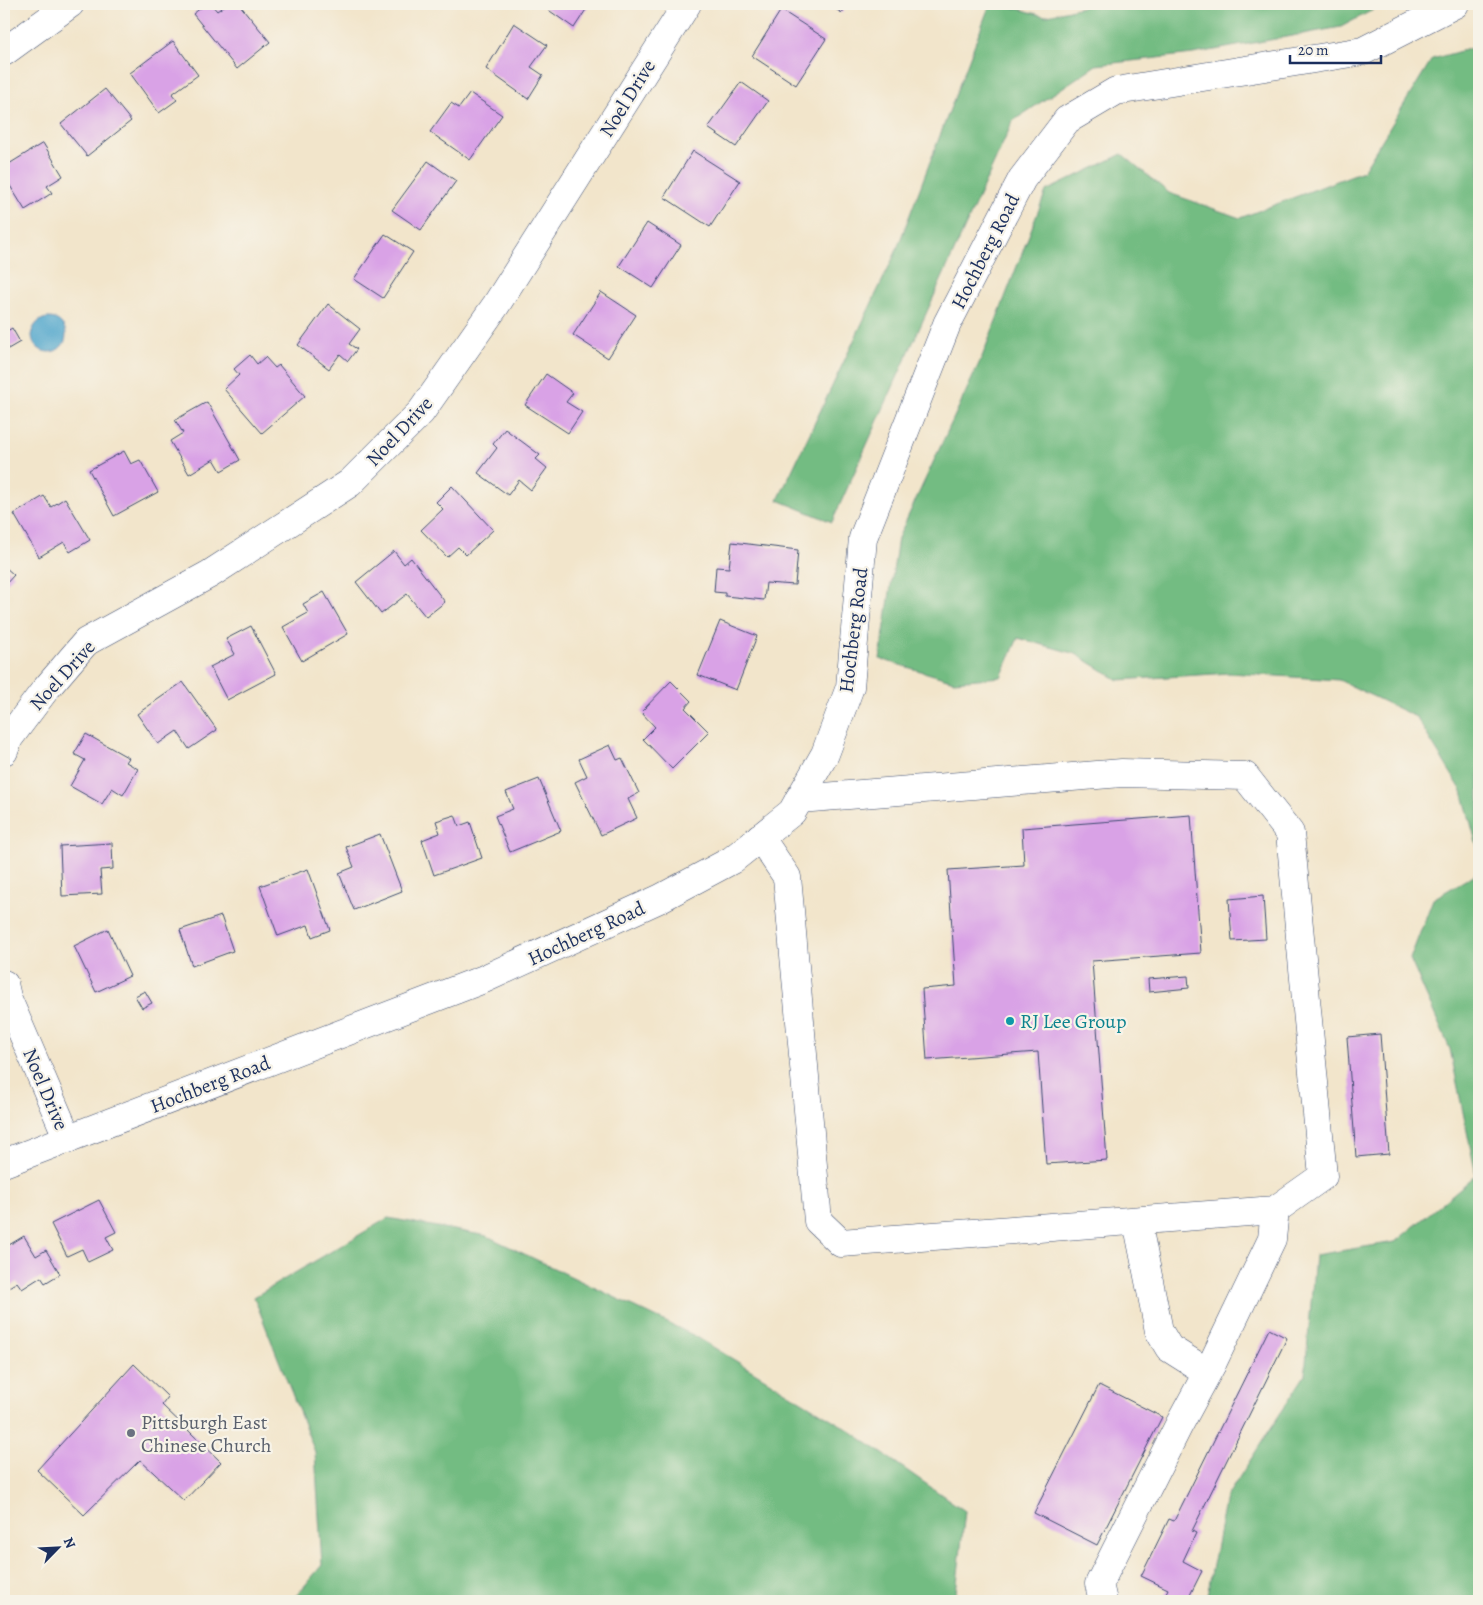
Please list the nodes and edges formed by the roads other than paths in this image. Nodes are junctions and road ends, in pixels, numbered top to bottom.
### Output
1 (70, 4) edge
2 (687, 4) edge
3 (1455, 4) edge
4 (4, 52) edge
5 (4, 751) edge
6 (799, 799) junction
7 (760, 837) junction
8 (4, 984) edge
9 (68, 1139) junction
10 (4, 1163) edge
11 (1275, 1210) junction
12 (1137, 1221) junction
13 (1212, 1364) junction
14 (1103, 1601) edge

1 - 4 street
2 - 5 street, Noel Drive
3 - 6 street, Hochberg Road
6 - 7 street, Hochberg Road
6 - 11 street
7 - 9 street, Hochberg Road
7 - 12 street
8 - 9 street, Noel Drive
9 - 10 street, Hochberg Road
11 - 12 street
11 - 13 street
12 - 13 street
13 - 14 street

